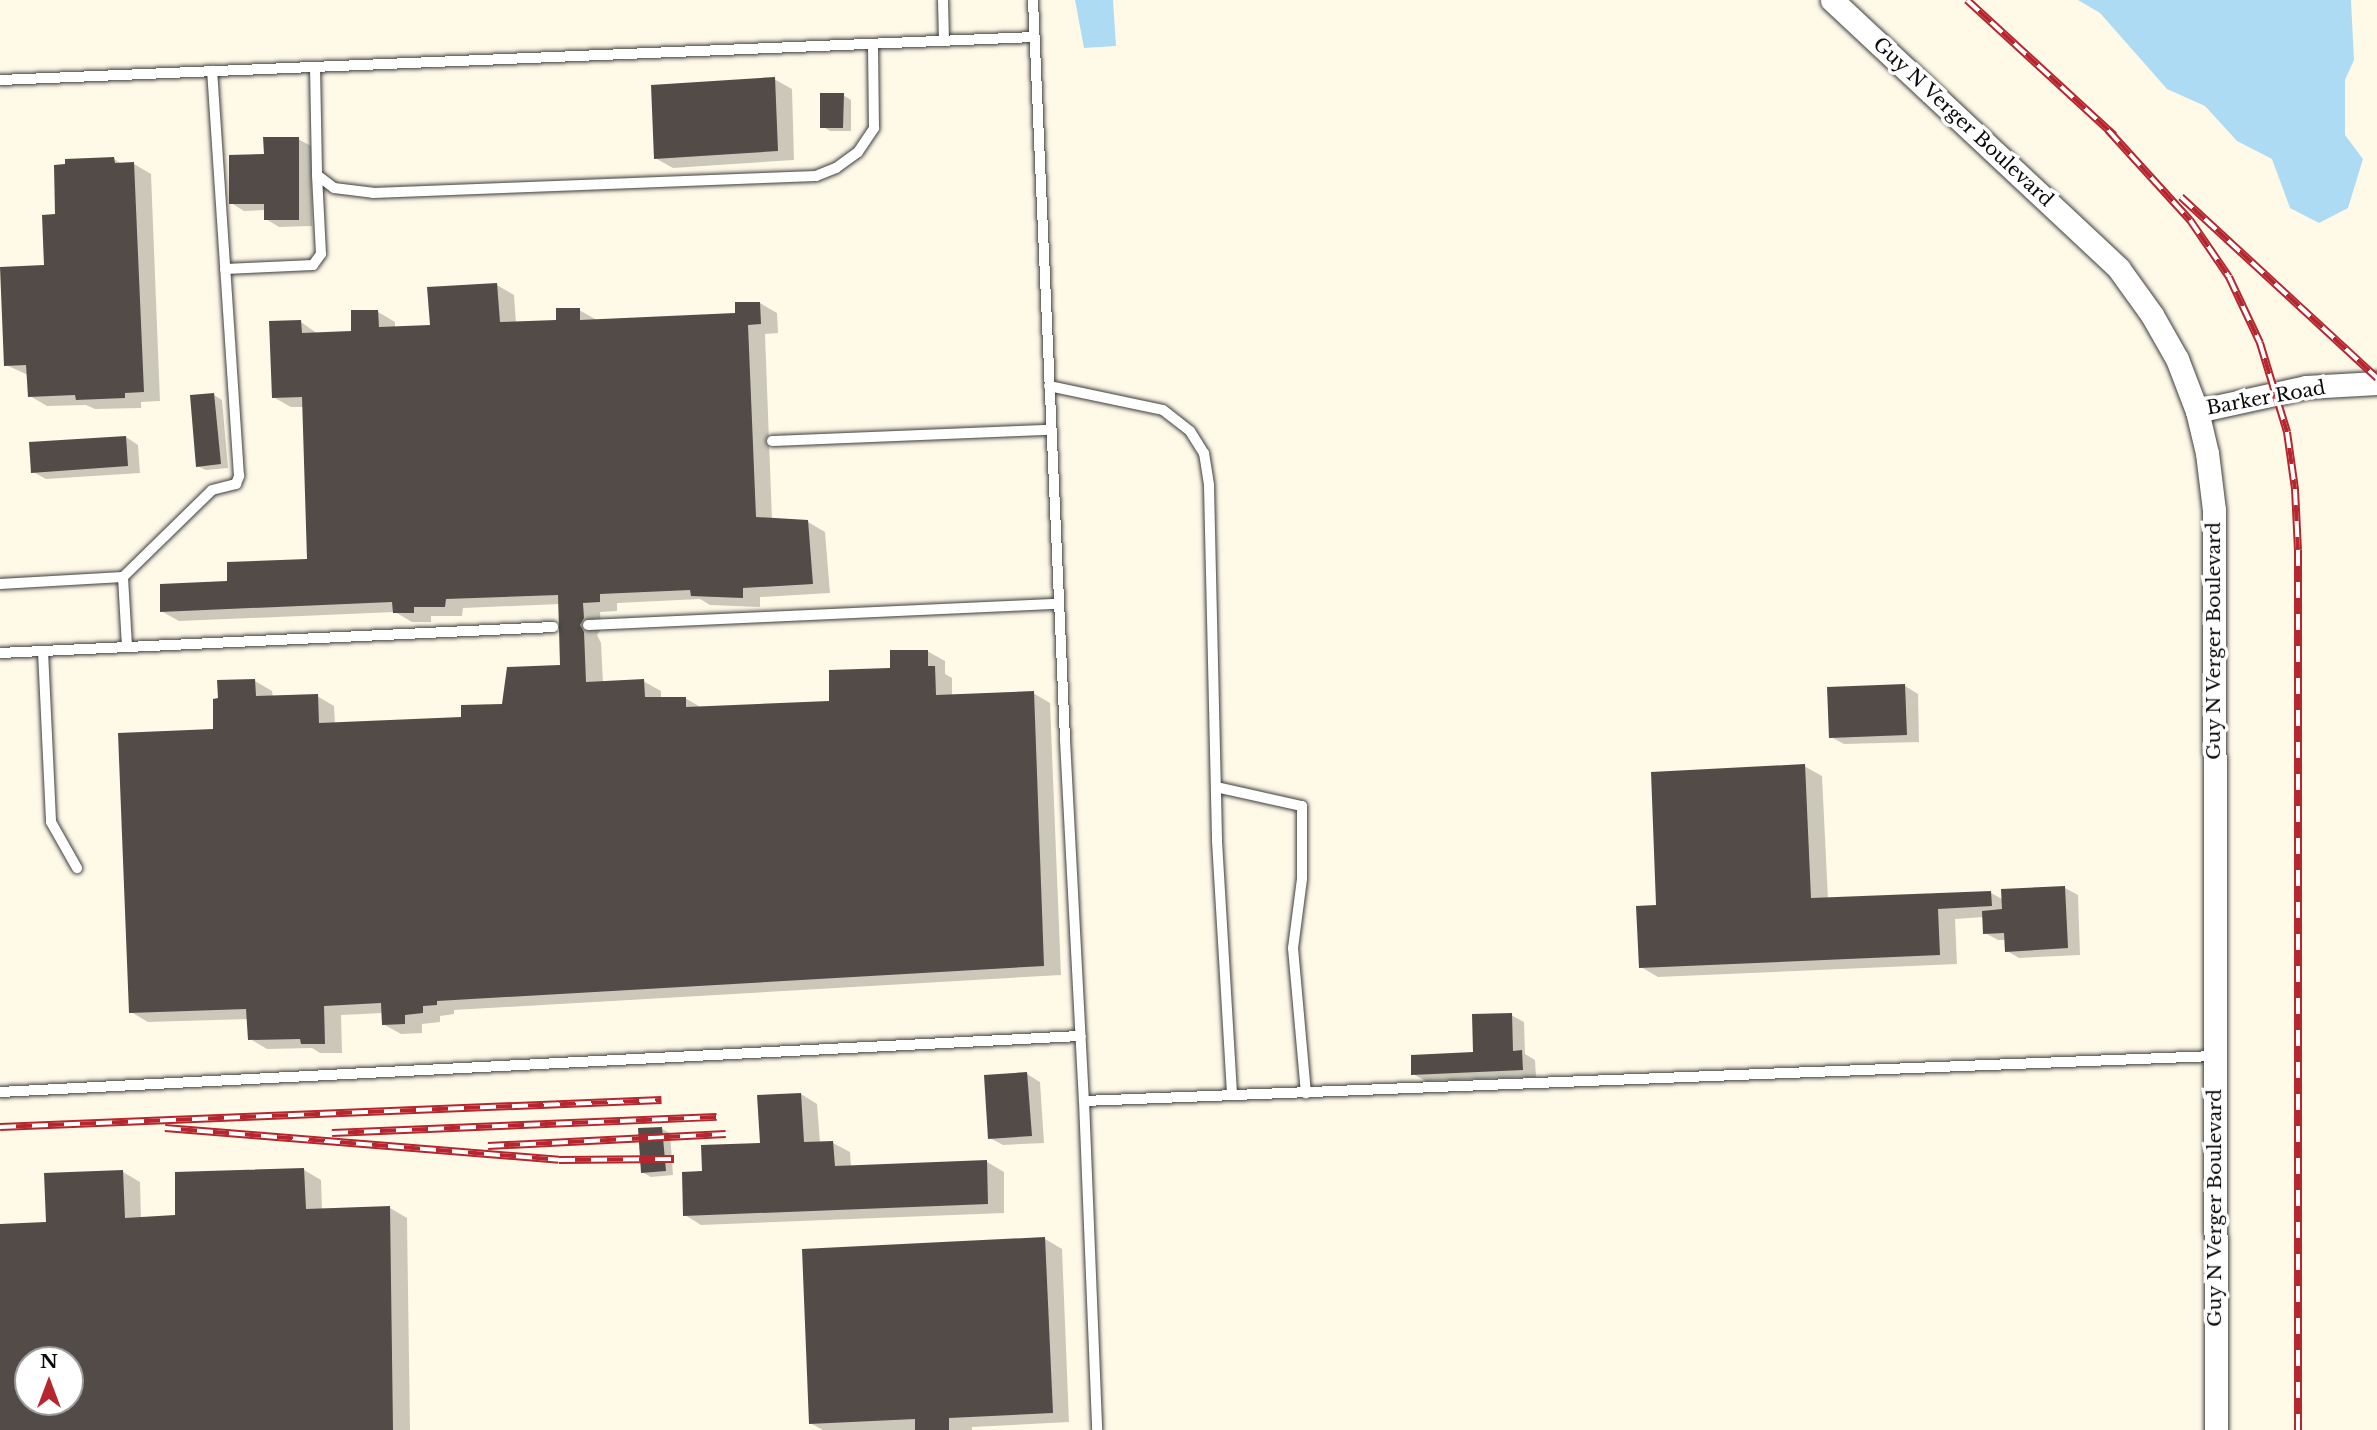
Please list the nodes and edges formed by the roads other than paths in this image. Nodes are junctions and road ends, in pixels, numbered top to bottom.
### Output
1 (943, 0) edge
2 (1033, 0) edge
3 (1832, 0) edge
4 (1034, 37) junction
5 (944, 41) junction
6 (873, 44) junction
7 (315, 66) junction
8 (212, 71) junction
9 (0, 80) edge
10 (317, 175) junction
11 (225, 269) junction
12 (2377, 383) edge
13 (1049, 386) junction
14 (2197, 411) junction
15 (1051, 430) junction
16 (772, 441) dead end
17 (123, 577) junction
18 (0, 584) edge
19 (1059, 604) junction
20 (588, 625) dead end
21 (552, 627) dead end
22 (127, 647) junction
23 (43, 651) junction
24 (0, 653) edge
25 (1216, 787) junction
26 (77, 868) dead end
27 (1081, 1035) junction
28 (2215, 1056) junction
29 (0, 1092) edge
30 (1306, 1093) junction
31 (1232, 1095) junction
32 (1084, 1101) junction
33 (1097, 1430) edge
34 (2216, 1430) edge

1 - 5 lane
2 - 4 lane
3 - 14 street, Guy N Verger Boulevard
4 - 5 lane
4 - 13 lane
5 - 6 lane
6 - 7 lane
6 - 10 lane
7 - 8 lane
7 - 10 lane
8 - 9 lane
8 - 11 lane
10 - 11 lane
11 - 17 lane
12 - 14 street, Barker Road
13 - 15 lane
13 - 25 lane
14 - 28 street, Guy N Verger Boulevard
15 - 16 lane
15 - 19 lane
17 - 18 lane
17 - 22 lane
19 - 20 lane
19 - 27 lane
21 - 22 lane
22 - 23 lane
23 - 24 lane
23 - 26 lane
25 - 30 lane
25 - 31 lane
27 - 29 lane
27 - 32 lane
28 - 30 lane
28 - 34 street, Guy N Verger Boulevard
30 - 31 lane
31 - 32 lane
32 - 33 lane

